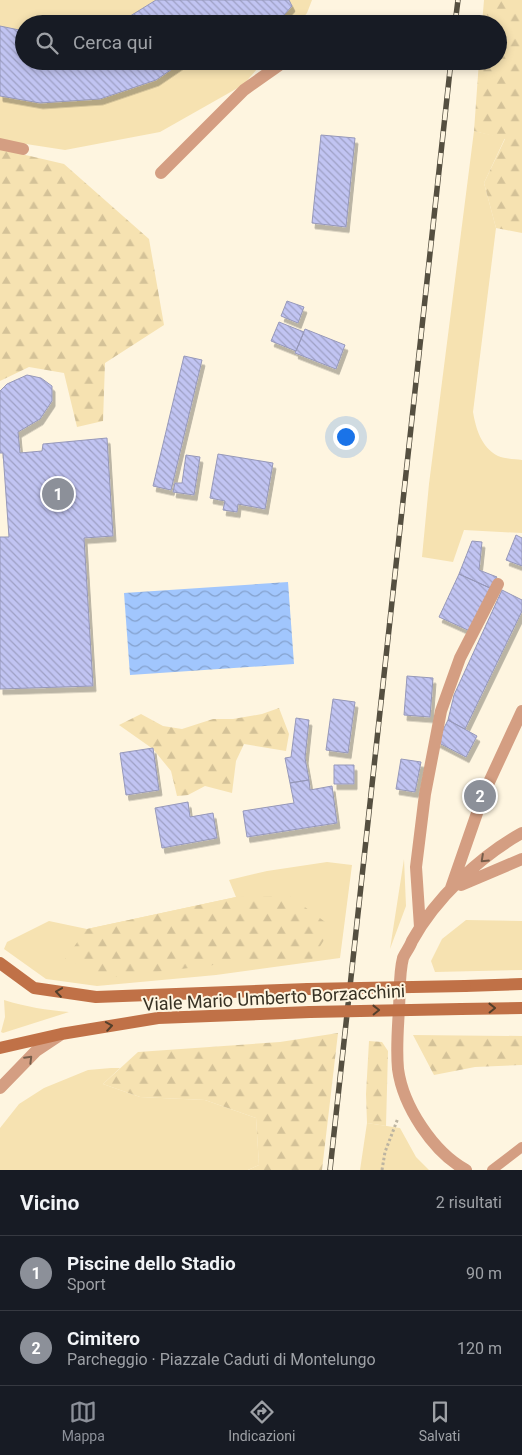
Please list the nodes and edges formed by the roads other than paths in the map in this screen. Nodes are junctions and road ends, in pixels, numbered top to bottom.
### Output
1 (273, 70) edge
2 (0, 144) edge
3 (23, 148) dead end
4 (161, 173) dead end
5 (498, 584) dead end
6 (522, 711) edge
7 (522, 832) edge
8 (522, 859) edge
9 (450, 891) junction
10 (420, 927) junction
11 (0, 963) edge
12 (522, 984) edge
13 (522, 1008) edge
14 (61, 1034) junction
15 (0, 1048) edge
16 (0, 1088) edge
17 (522, 1147) edge
18 (466, 1170) edge
19 (492, 1170) edge

1 - 4 street
2 - 3 street
5 - 10 street
6 - 9 street
7 -> 9 street
8 - 9 street
9 - 10 street
10 - 18 street
12 -> 11 main road, Viale Mario Umberto Borzacchini, bridge
14 -> 13 main road, Viale Mario Umberto Borzacchini, bridge
14 - 15 main road, Viale Mario Umberto Borzacchini
16 -> 14 street
17 - 19 lane

